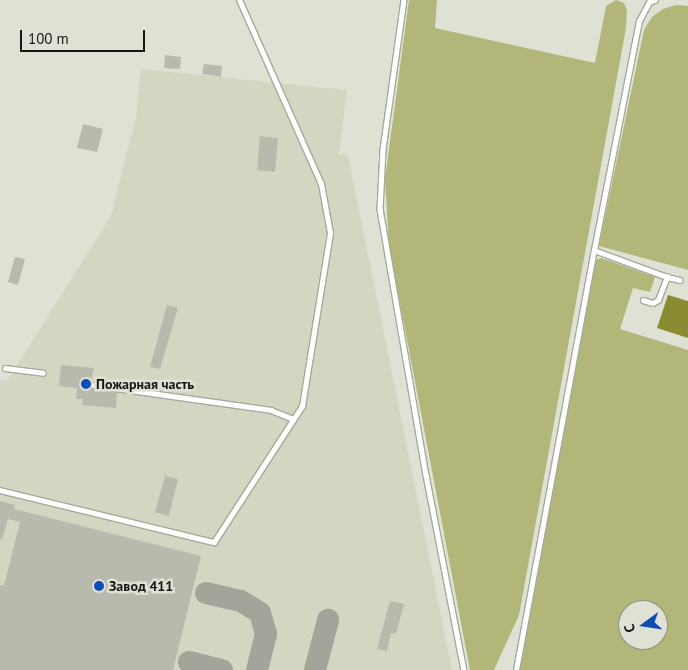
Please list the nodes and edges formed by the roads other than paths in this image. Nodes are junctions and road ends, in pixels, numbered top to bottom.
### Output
1 (239, 0) edge
2 (404, 0) edge
3 (641, 0) edge
4 (655, 0) edge
5 (649, 2) junction
6 (594, 250) junction
7 (667, 276) junction
8 (680, 280) dead end
9 (643, 300) dead end
10 (5, 368) dead end
11 (44, 373) dead end
12 (94, 385) dead end
13 (293, 419) junction
14 (0, 490) edge
15 (464, 670) edge
16 (516, 670) edge

1 - 13 lane
2 - 15 lane
3 - 5 lane
4 - 5 lane
5 - 6 lane
6 - 7 lane
6 - 16 lane
7 - 8 lane
7 - 9 lane
10 - 11 lane
12 - 13 lane
13 - 14 lane

